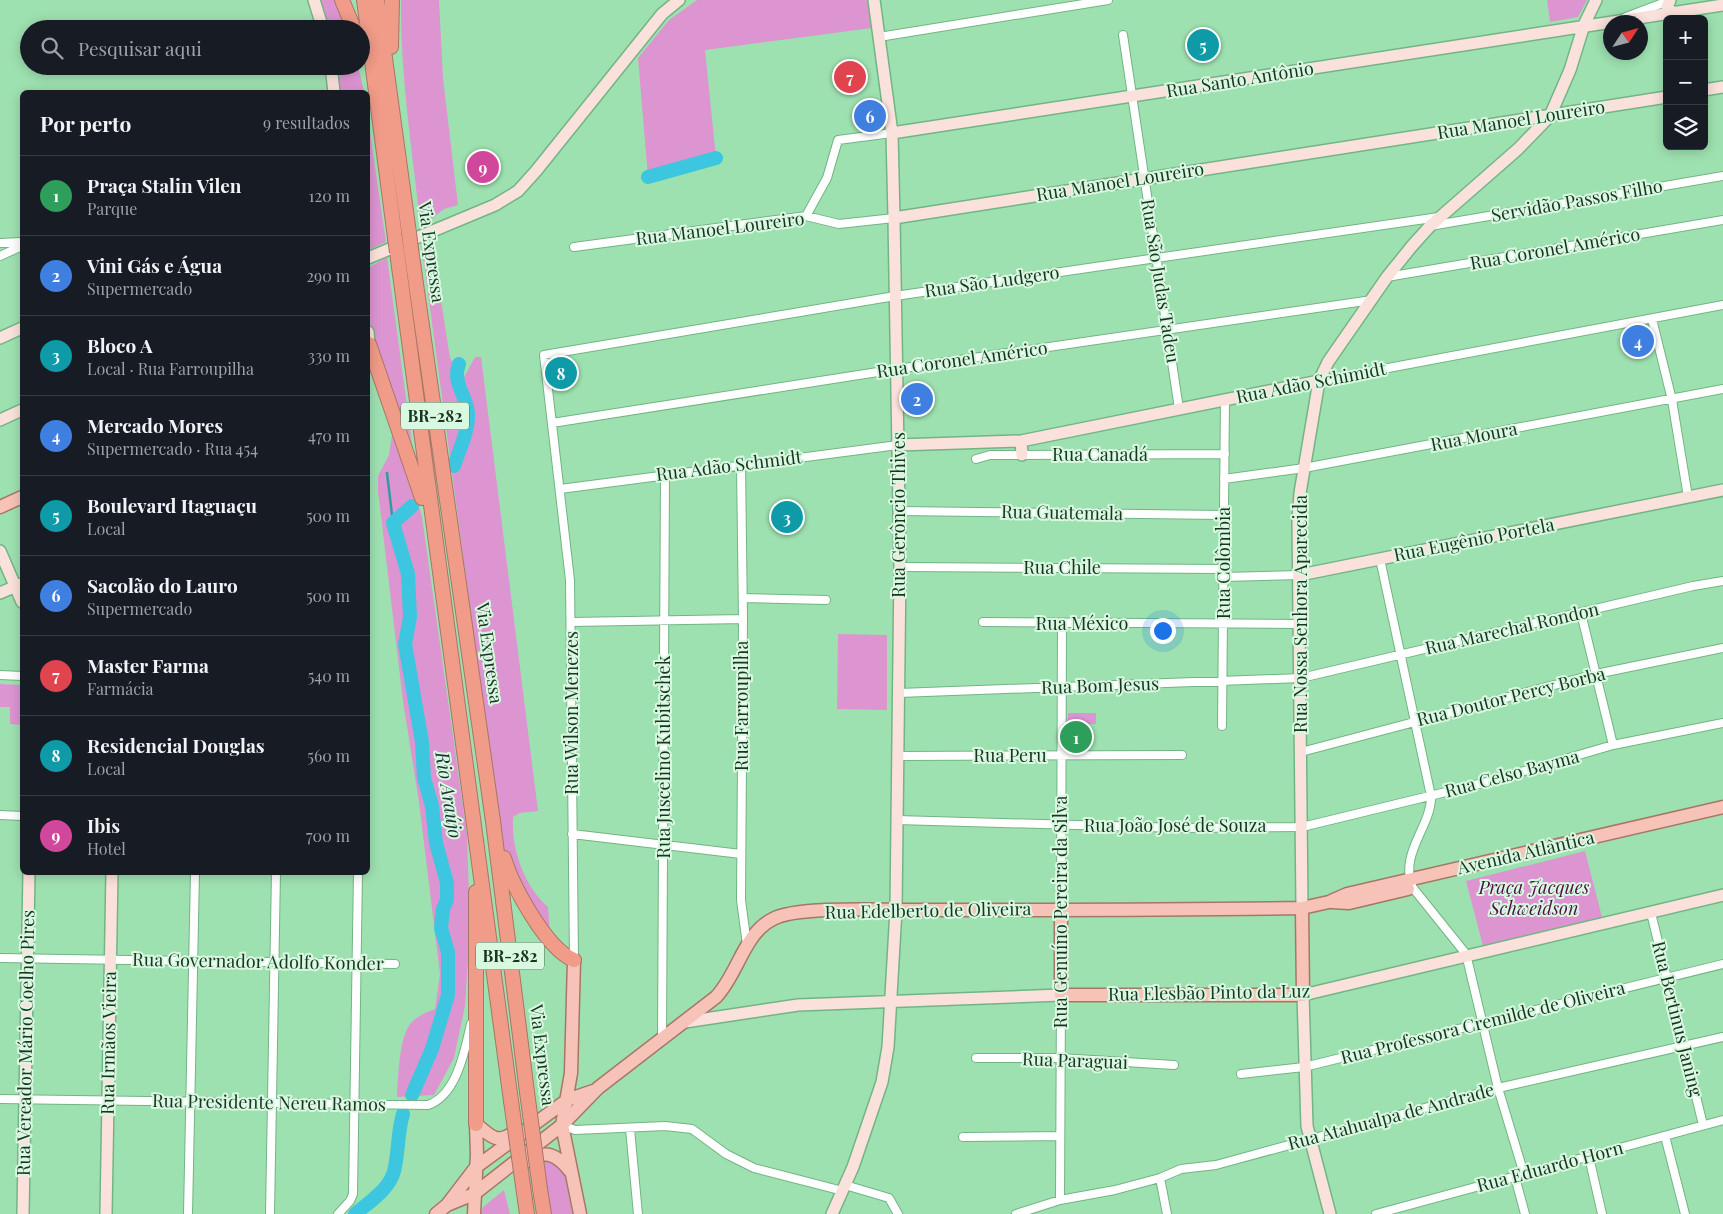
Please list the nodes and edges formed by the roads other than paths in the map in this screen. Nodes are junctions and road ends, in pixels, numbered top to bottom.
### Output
1 (314, 0) edge
2 (342, 0) edge
3 (364, 0) edge
4 (377, 0) edge
5 (392, 0) edge
6 (678, 0) edge
7 (874, 0) edge
8 (1108, 0) edge
9 (1596, 0) edge
10 (1670, 0) edge
11 (1723, 5) edge
12 (1673, 13) junction
13 (1632, 15) edge
14 (1648, 16) edge
15 (320, 20) edge
16 (350, 20) edge
17 (366, 20) edge
18 (1603, 22) edge
19 (1584, 25) junction
20 (1123, 35) dead end
21 (879, 37) junction
22 (370, 48) edge
23 (331, 75) edge
24 (368, 75) edge
25 (1723, 87) edge
26 (1708, 89) edge
27 (334, 90) edge
28 (1132, 96) junction
29 (391, 98) junction
30 (1663, 98) edge
31 (377, 104) junction
32 (1550, 116) junction
33 (892, 133) junction
34 (1723, 176) edge
35 (1145, 179) junction
36 (806, 216) junction
37 (1441, 217) junction
38 (894, 218) junction
39 (1723, 220) edge
40 (1430, 226) junction
41 (20, 242) edge
42 (0, 243) edge
43 (20, 247) edge
44 (574, 247) dead end
45 (0, 256) edge
46 (370, 257) edge
47 (1157, 258) junction
48 (1387, 277) junction
49 (895, 296) junction
50 (1372, 300) junction
51 (1723, 305) edge
52 (1652, 319) junction
53 (20, 329) edge
54 (1168, 330) junction
55 (0, 338) edge
56 (370, 346) edge
57 (544, 355) joint
58 (897, 370) junction
59 (1319, 381) junction
60 (1723, 389) edge
61 (1225, 399) junction
62 (1672, 400) junction
63 (1180, 409) junction
64 (20, 411) edge
65 (0, 420) edge
66 (552, 423) junction
67 (1021, 441) junction
68 (898, 445) junction
69 (1225, 454) junction
70 (1022, 455) junction
71 (976, 459) dead end
72 (741, 464) junction
73 (1304, 468) junction
74 (665, 474) junction
75 (1224, 479) junction
76 (560, 489) junction
77 (1723, 490) edge
78 (1688, 497) junction
79 (20, 498) edge
80 (0, 507) edge
81 (899, 511) junction
82 (1224, 515) junction
83 (433, 535) junction
84 (0, 551) edge
85 (1380, 559) junction
86 (900, 567) junction
87 (1224, 573) junction
88 (1300, 575) junction
89 (1723, 582) edge
90 (19, 585) edge
91 (0, 593) edge
92 (743, 598) junction
93 (826, 600) dead end
94 (1581, 612) junction
95 (743, 619) junction
96 (664, 620) junction
97 (572, 622) junction
98 (983, 622) dead end
99 (1062, 624) junction
100 (1223, 624) junction
101 (1300, 624) junction
102 (1723, 648) edge
103 (1400, 655) junction
104 (1596, 674) junction
105 (0, 675) edge
106 (20, 676) edge
107 (1301, 678) junction
108 (1223, 681) junction
109 (1061, 687) junction
110 (899, 693) junction
111 (1413, 722) junction
112 (1723, 723) edge
113 (1222, 726) dead end
114 (1613, 745) junction
115 (1301, 752) junction
116 (1182, 755) dead end
117 (898, 756) junction
118 (1061, 756) junction
119 (1431, 796) junction
120 (1723, 806) edge
121 (1723, 814) edge
122 (0, 815) edge
123 (20, 816) edge
124 (897, 820) junction
125 (493, 821) junction
126 (1061, 825) junction
127 (1302, 827) junction
128 (572, 834) junction
129 (1621, 835) junction
130 (663, 844) junction
131 (476, 848) junction
132 (741, 854) junction
133 (29, 875) edge
134 (112, 875) edge
135 (195, 875) edge
136 (276, 875) edge
137 (358, 875) edge
138 (1411, 884) junction
139 (1723, 895) edge
140 (1302, 908) junction
141 (896, 910) junction
142 (1061, 910) junction
143 (1650, 913) junction
144 (747, 947) junction
145 (1466, 954) junction
146 (0, 958) edge
147 (28, 959) junction
148 (111, 960) junction
149 (574, 960) junction
150 (193, 961) junction
151 (274, 963) junction
152 (357, 964) junction
153 (395, 964) dead end
154 (1723, 964) edge
155 (1667, 977) junction
156 (1060, 995) junction
157 (1303, 995) junction
158 (891, 1002) junction
159 (474, 1009) junction
160 (685, 1022) junction
161 (1483, 1023) junction
162 (1723, 1037) edge
163 (662, 1040) junction
164 (1684, 1046) junction
165 (976, 1058) dead end
166 (1060, 1058) junction
167 (1174, 1065) dead end
168 (1304, 1067) junction
169 (571, 1073) junction
170 (1241, 1074) dead end
171 (598, 1088) junction
172 (1498, 1088) junction
173 (573, 1098) junction
174 (0, 1099) edge
175 (25, 1099) junction
176 (108, 1100) junction
177 (190, 1102) junction
178 (272, 1103) junction
179 (354, 1105) junction
180 (547, 1114) junction
181 (1723, 1120) edge
182 (476, 1124) junction
183 (562, 1125) junction
184 (1703, 1125) junction
185 (630, 1129) junction
186 (1060, 1136) junction
187 (1664, 1136) junction
188 (963, 1137) dead end
189 (1309, 1139) junction
190 (1589, 1157) junction
191 (476, 1167) junction
192 (570, 1171) junction
193 (499, 1174) junction
194 (1524, 1174) junction
195 (1515, 1177) junction
196 (1160, 1178) junction
197 (844, 1188) junction
198 (1060, 1200) junction
199 (451, 1204) junction
200 (474, 1204) edge
201 (526, 1207) edge
202 (23, 1214) edge
203 (106, 1214) edge
204 (188, 1214) edge
205 (270, 1214) edge
206 (338, 1214) edge
207 (436, 1214) edge
208 (465, 1214) edge
209 (544, 1214) edge
210 (580, 1214) edge
211 (638, 1214) edge
212 (832, 1214) edge
213 (898, 1214) edge
214 (1016, 1214) edge
215 (1166, 1214) edge
216 (1330, 1214) edge
217 (1376, 1214) edge
218 (1525, 1214) edge
219 (1602, 1214) edge
220 (1685, 1214) edge

1 - 15 street
2 - 16 highway
3 - 17 highway
4 - 29 highway
5 - 29 highway
6 - 46 street
7 - 21 street, Rua Gerôncio Thives
8 - 21 street
9 - 19 street, Rua Nossa Senhora Aparecida
10 - 12 street
10 - 13 street
11 - 12 street, Rua Santo Antônio
12 - 14 street, Rua Santo Antônio
18 - 19 street, Rua Santo Antônio
19 - 28 street, Rua Santo Antônio
19 - 32 street, Rua Nossa Senhora Aparecida
20 - 28 street, Rua São Judas Tadeu
21 - 33 street, Rua Gerôncio Thives
22 - 31 highway
23 - 27 street
24 - 31 highway
25 - 26 street
28 - 33 street, Rua Santo Antônio
28 - 35 street, Rua São Judas Tadeu
29 - 125 highway, Via Expressa / BR-282, bridge
30 - 32 street, Rua Manoel Loureiro
31 - 83 highway, Via Expressa / BR-282, bridge
32 - 35 street, Rua Manoel Loureiro
32 - 37 street, Rua Nossa Senhora Aparecida
33 - 36 street, Rua Santo Antônio
33 - 38 street, Rua Gerôncio Thives
34 - 40 street, Servidão Passos Filho
35 - 38 street, Rua Manoel Loureiro
35 - 47 street, Rua São Judas Tadeu
36 - 38 street, Rua Manoel Loureiro
36 - 44 street, Rua Manoel Loureiro
37 - 40 street, Rua Nossa Senhora Aparecida
37 - 47 street, Rua São Ludgero
38 - 49 street, Rua Gerôncio Thives
39 - 48 street, Rua Coronel Américo
40 - 48 street, Rua Nossa Senhora Aparecida
41 - 42 street
43 - 45 street
47 - 49 street, Rua São Ludgero
47 - 54 street, Rua São Judas Tadeu
48 - 50 street, Rua Nossa Senhora Aparecida
49 - 57 street, Rua São Ludgero
49 - 58 street, Rua Gerôncio Thives
50 - 54 street, Rua Coronel Américo
50 - 59 street, Rua Nossa Senhora Aparecida
51 - 52 street, Rua Adão Schimidt
52 - 59 street, Rua Adão Schimidt
52 - 62 street
53 - 55 street
54 - 58 street, Rua Coronel Américo
54 - 63 street, Rua São Judas Tadeu
56 - 83 highway
57 - 66 street, Rua Wilson Menezes
58 - 66 street, Rua Coronel Américo
58 - 68 street, Rua Gerôncio Thives
59 - 61 street, Rua Adão Schimidt
59 - 73 street, Rua Nossa Senhora Aparecida
60 - 62 street, Rua Moura
61 - 63 street, Rua Adão Schimidt
61 - 69 street, Rua Colômbia
62 - 73 street, Rua Moura
62 - 78 street
63 - 67 street, Rua Adão Schimidt
64 - 65 street
66 - 76 street, Rua Wilson Menezes
67 - 68 street, Rua Adão Schimidt
67 - 70 street
68 - 72 street, Rua Adão Schmidt
68 - 81 street, Rua Gerôncio Thives
69 - 70 street, Rua Canadá
69 - 75 street, Rua Colômbia
70 - 71 street, Rua Canadá
72 - 74 street, Rua Adão Schmidt
72 - 92 street, Rua Farroupilha
73 - 75 street, Rua Moura
73 - 88 street, Rua Nossa Senhora Aparecida
74 - 76 street, Rua Adão Schmidt
74 - 96 street, Rua Juscelino Kubitschek
75 - 82 street, Rua Colômbia
76 - 97 street, Rua Wilson Menezes
77 - 78 street, Rua Eugênio Portela
78 - 85 street, Rua Eugênio Portela
79 - 80 main road
81 - 82 street, Rua Guatemala
81 - 86 street, Rua Gerôncio Thives
82 - 87 street, Rua Colômbia
83 - 131 highway, Via Expressa / BR-282
84 - 90 street
85 - 88 street, Rua Eugênio Portela
85 - 103 street
86 - 87 street, Rua Chile
86 - 110 street, Rua Gerôncio Thives
87 - 88 street, Rua Eugênio Portela
87 - 100 street, Rua Colômbia
88 - 101 street, Rua Nossa Senhora Aparecida
89 - 94 street, Rua Marechal Rondon
90 - 91 street
92 - 93 street
92 - 95 street, Rua Farroupilha
94 - 103 street, Rua Marechal Rondon
94 - 104 street
95 - 96 street
95 - 132 street, Rua Farroupilha
96 - 97 street
96 - 130 street, Rua Juscelino Kubitschek
97 - 128 street, Rua Wilson Menezes
98 - 99 street, Rua México
99 - 100 street, Rua México
99 - 109 street, Rua Genuíno Pereira da Silva
100 - 101 street, Rua México
100 - 108 street, Rua Colômbia
101 - 107 street, Rua Nossa Senhora Aparecida
102 - 104 street, Rua Doutor Percy Borba
103 - 107 street, Rua Marechal Rondon
103 - 111 street
104 - 111 street, Rua Doutor Percy Borba
104 - 114 street
105 - 106 street
107 - 108 street, Rua Bom Jesus
107 - 115 street, Rua Nossa Senhora Aparecida
108 - 109 street, Rua Bom Jesus
108 - 113 street, Rua Colômbia
109 - 110 street, Rua Bom Jesus
109 - 118 street, Rua Genuíno Pereira da Silva
110 - 117 street, Rua Gerôncio Thives
111 - 115 street, Rua Doutor Percy Borba
111 - 119 street
112 - 114 street, Rua Celso Bayma
114 - 119 street, Rua Celso Bayma
115 - 127 street, Rua Nossa Senhora Aparecida
116 - 118 street, Rua Peru
117 - 118 street, Rua Peru
117 - 124 street, Rua Gerôncio Thives
118 - 126 street, Rua Genuíno Pereira da Silva
119 - 127 street, Rua Celso Bayma
119 - 138 street
120 - 129 main road, Avenida Atlântica
121 - 129 main road, Avenida Atlântica
122 - 123 street
124 - 126 street, Rua João José de Souza
124 - 141 street, Rua Gerôncio Thives
125 - 149 highway
125 - 209 highway, Via Expressa / BR-282, bridge
126 - 127 street, Rua João José de Souza
126 - 142 street, Rua Genuíno Pereira da Silva
127 - 140 street, Rua Nossa Senhora Aparecida
128 - 130 street
128 - 149 street, Rua Wilson Menezes
129 - 138 main road, Avenida Atlântica
130 - 132 street
130 - 163 street, Rua Juscelino Kubitschek
131 - 159 highway
131 - 201 highway, Via Expressa / BR-282, bridge
132 - 144 street, Rua Farroupilha
133 - 147 street, Rua Vereador Mário Coelho Pires
134 - 148 street, Rua Irmãos Vieira
135 - 150 street
136 - 151 street
137 - 152 street
138 - 140 main road, Avenida Atlântica
138 - 145 street
139 - 143 street, Rua Elesbão Pinto da Luz
140 - 142 main road, Rua Edelberto de Oliveira
140 - 157 main road
141 - 142 main road, Rua Edelberto de Oliveira
141 - 144 main road, Rua Edelberto de Oliveira
141 - 158 street, Rua Gerôncio Thives
142 - 156 main road, Rua Genuíno Pereira da Silva
143 - 145 street, Rua Elesbão Pinto da Luz
143 - 155 street, Rua Bertinus Janing
144 - 160 main road, Rua Edelberto de Oliveira
145 - 157 street, Rua Elesbão Pinto da Luz
145 - 161 street
146 - 147 street, Rua Governador Adolfo Konder
147 - 148 street, Rua Governador Adolfo Konder
147 - 175 street, Rua Vereador Mário Coelho Pires
148 - 150 street, Rua Governador Adolfo Konder
148 - 176 street, Rua Irmãos Vieira
149 - 169 main road, Rua Wilson Menezes
150 - 151 street, Rua Governador Adolfo Konder
150 - 177 street
151 - 152 street, Rua Governador Adolfo Konder
151 - 178 street
152 - 153 street, Rua Governador Adolfo Konder
152 - 179 street
154 - 155 street, Rua Professora Cremilde de Oliveira
155 - 161 street, Rua Professora Cremilde de Oliveira
155 - 164 street, Rua Bertinus Janing
156 - 157 main road, Rua Elesbão Pinto da Luz
156 - 158 street, Rua Elesbão Pinto da Luz
156 - 166 street, Rua Genuíno Pereira da Silva
157 - 168 street
158 - 160 street, Rua Elesbão Pinto da Luz
158 - 197 street, Rua Gerôncio Thives
159 - 179 street, Rua Presidente Nereu Ramos
159 - 182 highway
160 - 163 main road, Rua Edelberto de Oliveira
161 - 168 street, Rua Professora Cremilde de Oliveira
161 - 172 street
162 - 164 street, Rua Atahualpa de Andrade
163 - 171 main road, Rua Edelberto de Oliveira
164 - 172 street, Rua Atahualpa de Andrade
164 - 184 street, Rua Bertinus Janing
165 - 166 street, Rua Paraguai
166 - 167 street, Rua Paraguai
166 - 186 street, Rua Genuíno Pereira da Silva
168 - 170 street, Rua Professora Cremilde de Oliveira
168 - 189 street
169 - 173 main road, Rua Wilson Menezes
169 - 182 main road
171 - 173 main road
171 - 183 main road
172 - 189 street, Rua Atahualpa de Andrade
172 - 194 street
173 - 180 main road
173 - 183 main road, Rua Wilson Menezes
174 - 175 street, Rua Presidente Nereu Ramos
175 - 176 street, Rua Presidente Nereu Ramos
175 - 202 street, Rua Vereador Mário Coelho Pires
176 - 177 street, Rua Presidente Nereu Ramos
176 - 203 street, Rua Irmãos Vieira
177 - 178 street, Rua Presidente Nereu Ramos
177 - 204 street
178 - 179 street, Rua Presidente Nereu Ramos
178 - 205 street
179 - 206 street
180 - 183 main road
180 - 191 main road
181 - 184 street, Rua Eduardo Horn
182 - 191 main road
183 - 185 street
183 - 192 main road
183 - 193 main road
184 - 187 street, Rua Eduardo Horn
185 - 197 street
185 - 211 street
186 - 188 street
186 - 198 street, Rua Genuíno Pereira da Silva
187 - 190 street, Rua Eduardo Horn
187 - 220 street
189 - 196 street, Rua Atahualpa de Andrade
189 - 216 street
190 - 194 street, Rua Eduardo Horn
190 - 219 street
191 - 193 main road
191 - 199 main road
191 - 200 main road
192 - 200 main road
192 - 210 main road
193 - 200 main road
194 - 195 street, Rua Eduardo Horn
195 - 217 street, Rua Eduardo Horn
195 - 218 street
196 - 198 street, Rua Atahualpa de Andrade
196 - 215 street
197 - 212 street, Rua Gerôncio Thives
197 - 213 street
198 - 214 street, Rua Atahualpa de Andrade
199 - 200 main road
199 - 207 main road
199 - 208 main road

